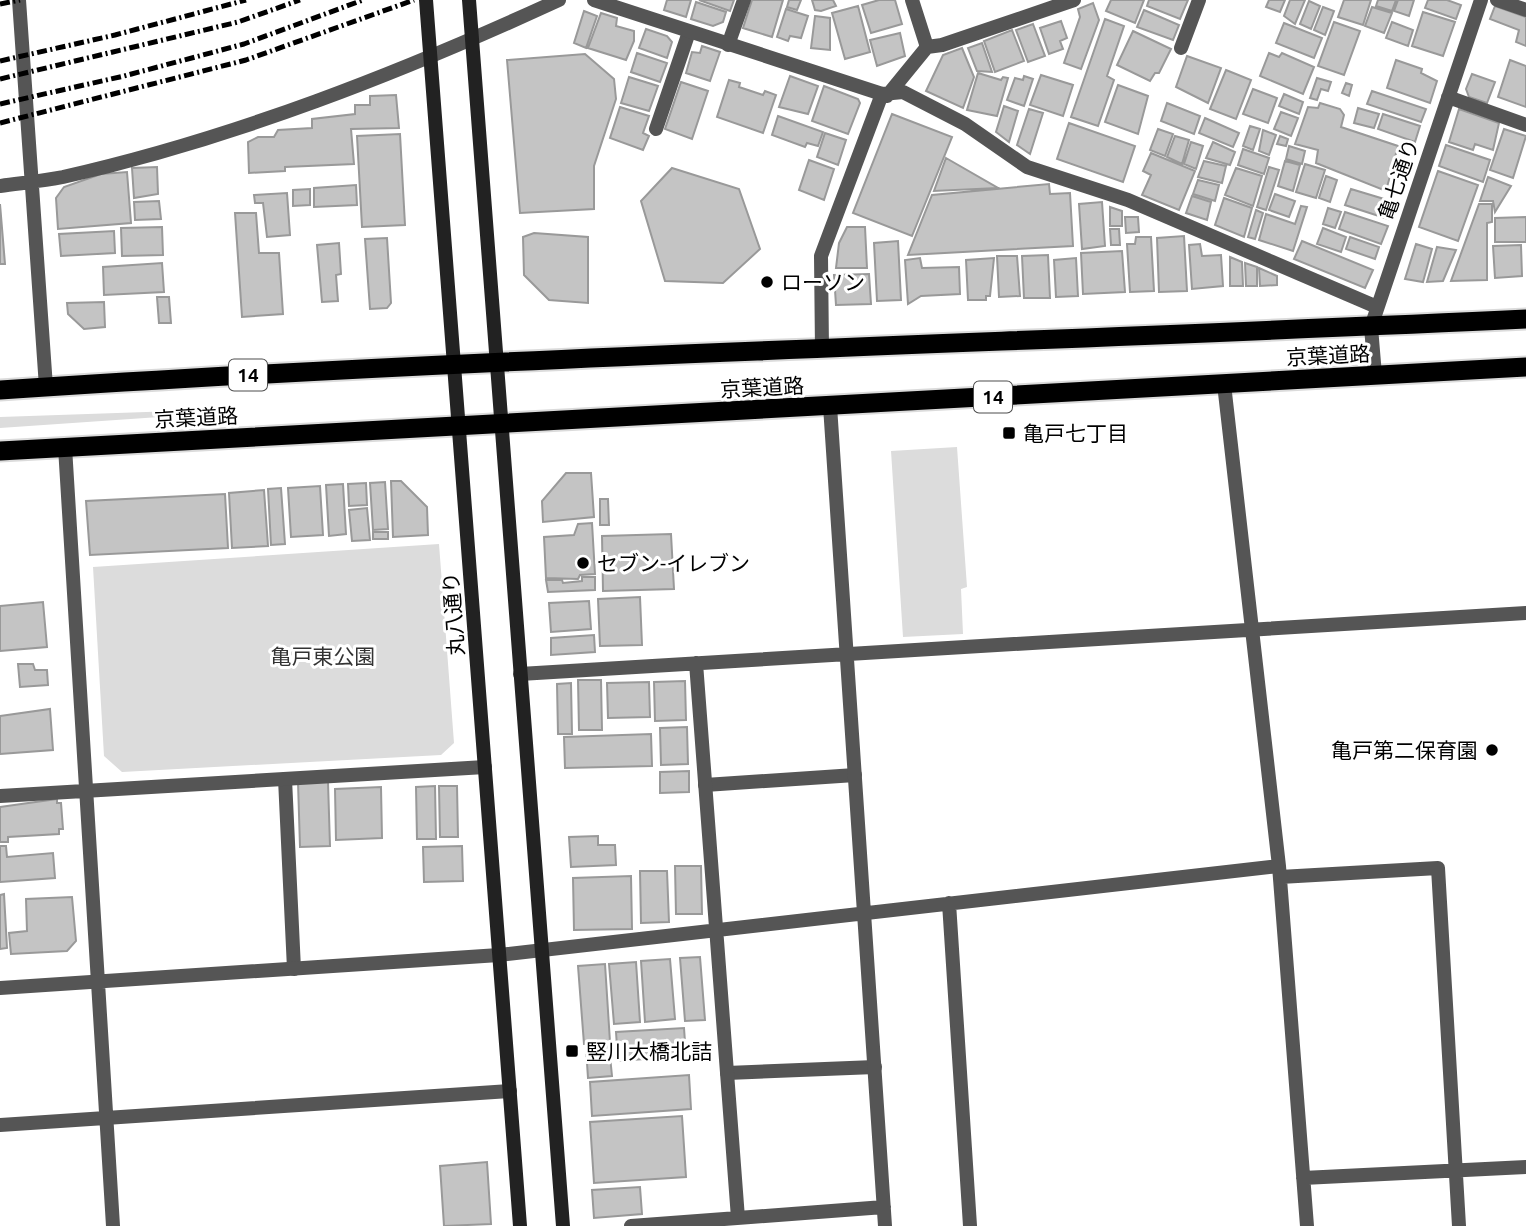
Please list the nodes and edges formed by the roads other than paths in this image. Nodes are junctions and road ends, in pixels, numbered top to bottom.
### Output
1 (19, 0) edge
2 (426, 0) edge
3 (470, 0) edge
4 (559, 0) edge
5 (594, 0) edge
6 (744, 0) edge
7 (912, 0) edge
8 (1074, 0) edge
9 (1199, 0) edge
10 (1482, 0) edge
11 (1497, 0) edge
12 (1526, 10) edge
13 (689, 32) junction
14 (472, 40) junction
15 (728, 45) junction
16 (927, 47) junction
17 (1181, 48) dead end
18 (430, 59) junction
19 (885, 95) junction
20 (1448, 97) junction
21 (1526, 125) edge
22 (656, 129) dead end
23 (29, 181) junction
24 (0, 186) edge
25 (1377, 307) junction
26 (1526, 319) edge
27 (1371, 327) junction
28 (822, 350) junction
29 (496, 360) junction
30 (455, 363) junction
31 (1526, 367) edge
32 (1375, 375) junction
33 (1224, 384) junction
34 (46, 387) junction
35 (0, 390) edge
36 (830, 406) junction
37 (502, 423) junction
38 (460, 426) junction
39 (65, 447) junction
40 (0, 451) edge
41 (1526, 613) edge
42 (1252, 629) junction
43 (847, 654) junction
44 (696, 663) junction
45 (520, 674) junction
46 (485, 767) junction
47 (855, 775) junction
48 (285, 779) junction
49 (705, 785) junction
50 (85, 791) junction
51 (0, 796) edge
52 (1279, 871) junction
53 (949, 903) junction
54 (864, 913) junction
55 (716, 930) junction
56 (544, 950) junction
57 (499, 955) junction
58 (294, 969) junction
59 (97, 982) junction
60 (0, 988) edge
61 (875, 1066) junction
62 (727, 1073) junction
63 (510, 1091) junction
64 (106, 1118) junction
65 (0, 1125) edge
66 (1526, 1167) edge
67 (1457, 1171) junction
68 (1303, 1178) junction
69 (884, 1208) junction
70 (738, 1218) junction
71 (113, 1226) edge
72 (520, 1226) edge
73 (563, 1226) edge
74 (631, 1226) edge
75 (886, 1226) edge
76 (971, 1226) edge
77 (1307, 1226) edge
78 (1459, 1226) edge

1 - 23 street
2 - 18 main road, 丸八通り
3 - 14 main road
4 - 14 street
5 - 13 street
6 - 15 street
7 - 16 street
8 - 16 street
9 - 17 street
10 - 20 street, 亀七通り
11 - 12 street
13 - 15 street
13 - 22 street
14 - 18 street
14 - 29 main road
15 - 19 street
16 - 19 street
18 - 23 street
18 - 30 main road, 丸八通り
19 - 25 street
19 - 28 street
20 - 21 street
20 - 25 street, 亀七通り
23 - 24 street
23 - 34 street
25 - 27 street, 亀七通り
26 - 27 highway, 京葉道路 / 14
27 - 28 highway, 京葉道路 / 14
27 - 32 street, 亀七通り
28 - 29 highway, 京葉道路 / 14
29 - 30 highway, 京葉道路 / 14
29 - 37 main road
30 - 34 highway, 京葉道路 / 14
30 - 38 main road, 丸八通り
31 - 32 highway, 京葉道路 / 14
32 - 33 highway, 京葉道路 / 14
33 - 36 highway, 京葉道路 / 14
33 - 42 street
34 - 35 highway, 京葉道路 / 14
36 - 37 highway, 京葉道路 / 14
36 - 43 street
37 - 38 highway, 京葉道路 / 14
37 - 45 main road
38 - 39 highway, 京葉道路 / 14
38 - 46 main road, 丸八通り
39 - 40 highway, 京葉道路 / 14
39 - 50 street
41 - 42 street
42 - 43 street
42 - 52 street
43 - 44 street
43 - 47 street
44 - 45 street
44 - 49 street
45 - 56 main road
46 - 48 street
46 - 57 main road, 丸八通り
47 - 49 street
47 - 54 street
48 - 50 street
48 - 58 street
49 - 55 street
50 - 51 street
50 - 59 street
52 - 53 street
52 - 67 street
52 - 68 street
53 - 54 street
53 - 76 street
54 - 55 street
54 - 61 street
55 - 56 street
55 - 62 street
56 - 57 street
56 - 73 main road
57 - 58 street
57 - 63 main road, 丸八通り
58 - 59 street
59 - 60 street
59 - 64 street
61 - 62 street
61 - 69 street
62 - 70 street
63 - 64 street
63 - 72 main road, 丸八通り
64 - 65 street
64 - 71 street
66 - 67 street
67 - 68 street
67 - 78 street
68 - 77 street
69 - 70 street
69 - 75 street
70 - 74 street

